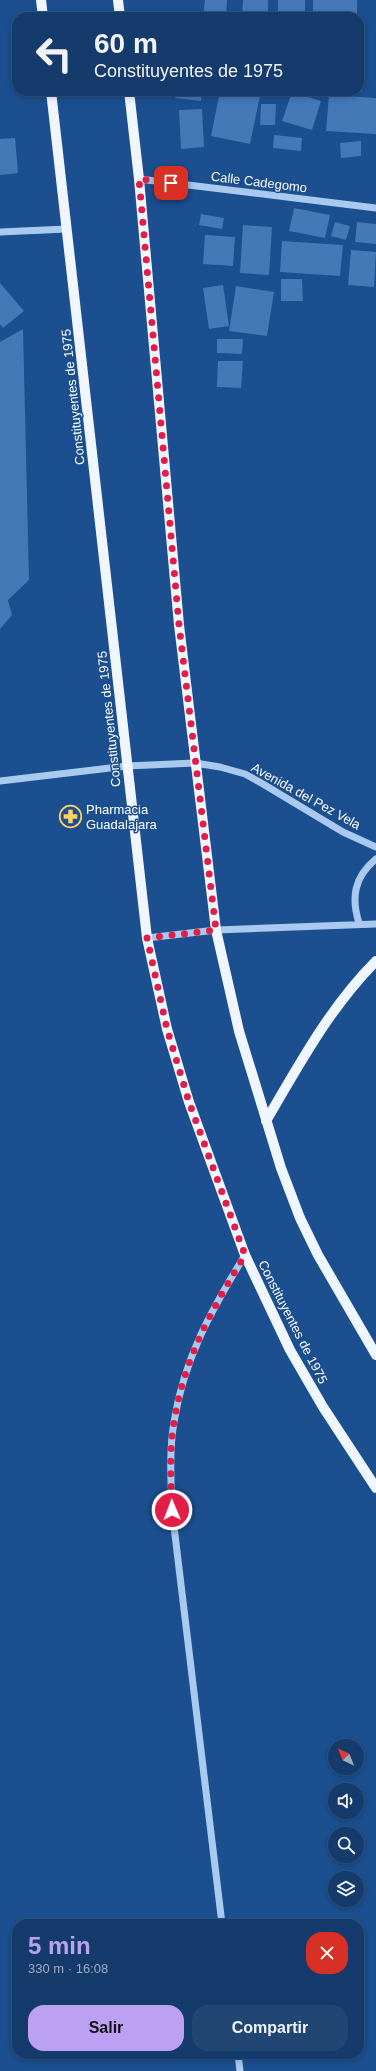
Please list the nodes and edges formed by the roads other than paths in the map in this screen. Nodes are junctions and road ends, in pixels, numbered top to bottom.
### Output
1 (41, 0) edge
2 (118, 0) edge
3 (42, 12) edge
4 (119, 12) edge
5 (52, 96) edge
6 (130, 96) edge
7 (139, 179) junction
8 (376, 208) edge
9 (67, 229) junction
10 (0, 232) edge
11 (195, 763) junction
12 (127, 766) junction
13 (0, 781) edge
14 (376, 847) edge
15 (376, 859) edge
16 (359, 923) junction
17 (376, 924) edge
18 (216, 930) junction
19 (147, 938) junction
20 (376, 961) edge
21 (266, 1121) junction
22 (245, 1255) junction
23 (376, 1355) edge
24 (376, 1488) edge
25 (221, 1919) edge
26 (239, 2059) edge
27 (240, 2071) edge

1 - 3 main road
2 - 4 main road
5 - 9 main road, Constituyentes de 1975
6 - 7 main road
7 - 8 street, Calle Cadegomo
7 - 11 main road
9 - 10 street
9 - 12 main road, Constituyentes de 1975
11 - 12 street, Avenida del Pez Vela
11 - 14 street, Avenida del Pez Vela
11 - 18 main road
12 - 13 street, Avenida del Pez Vela
12 - 19 main road, Constituyentes de 1975
15 - 16 street
16 - 17 street
16 - 18 street
18 - 19 street
18 - 21 main road
19 - 22 main road, Constituyentes de 1975
20 - 21 main road
21 - 23 main road
22 - 24 main road, Constituyentes de 1975
22 - 25 street
26 - 27 street

